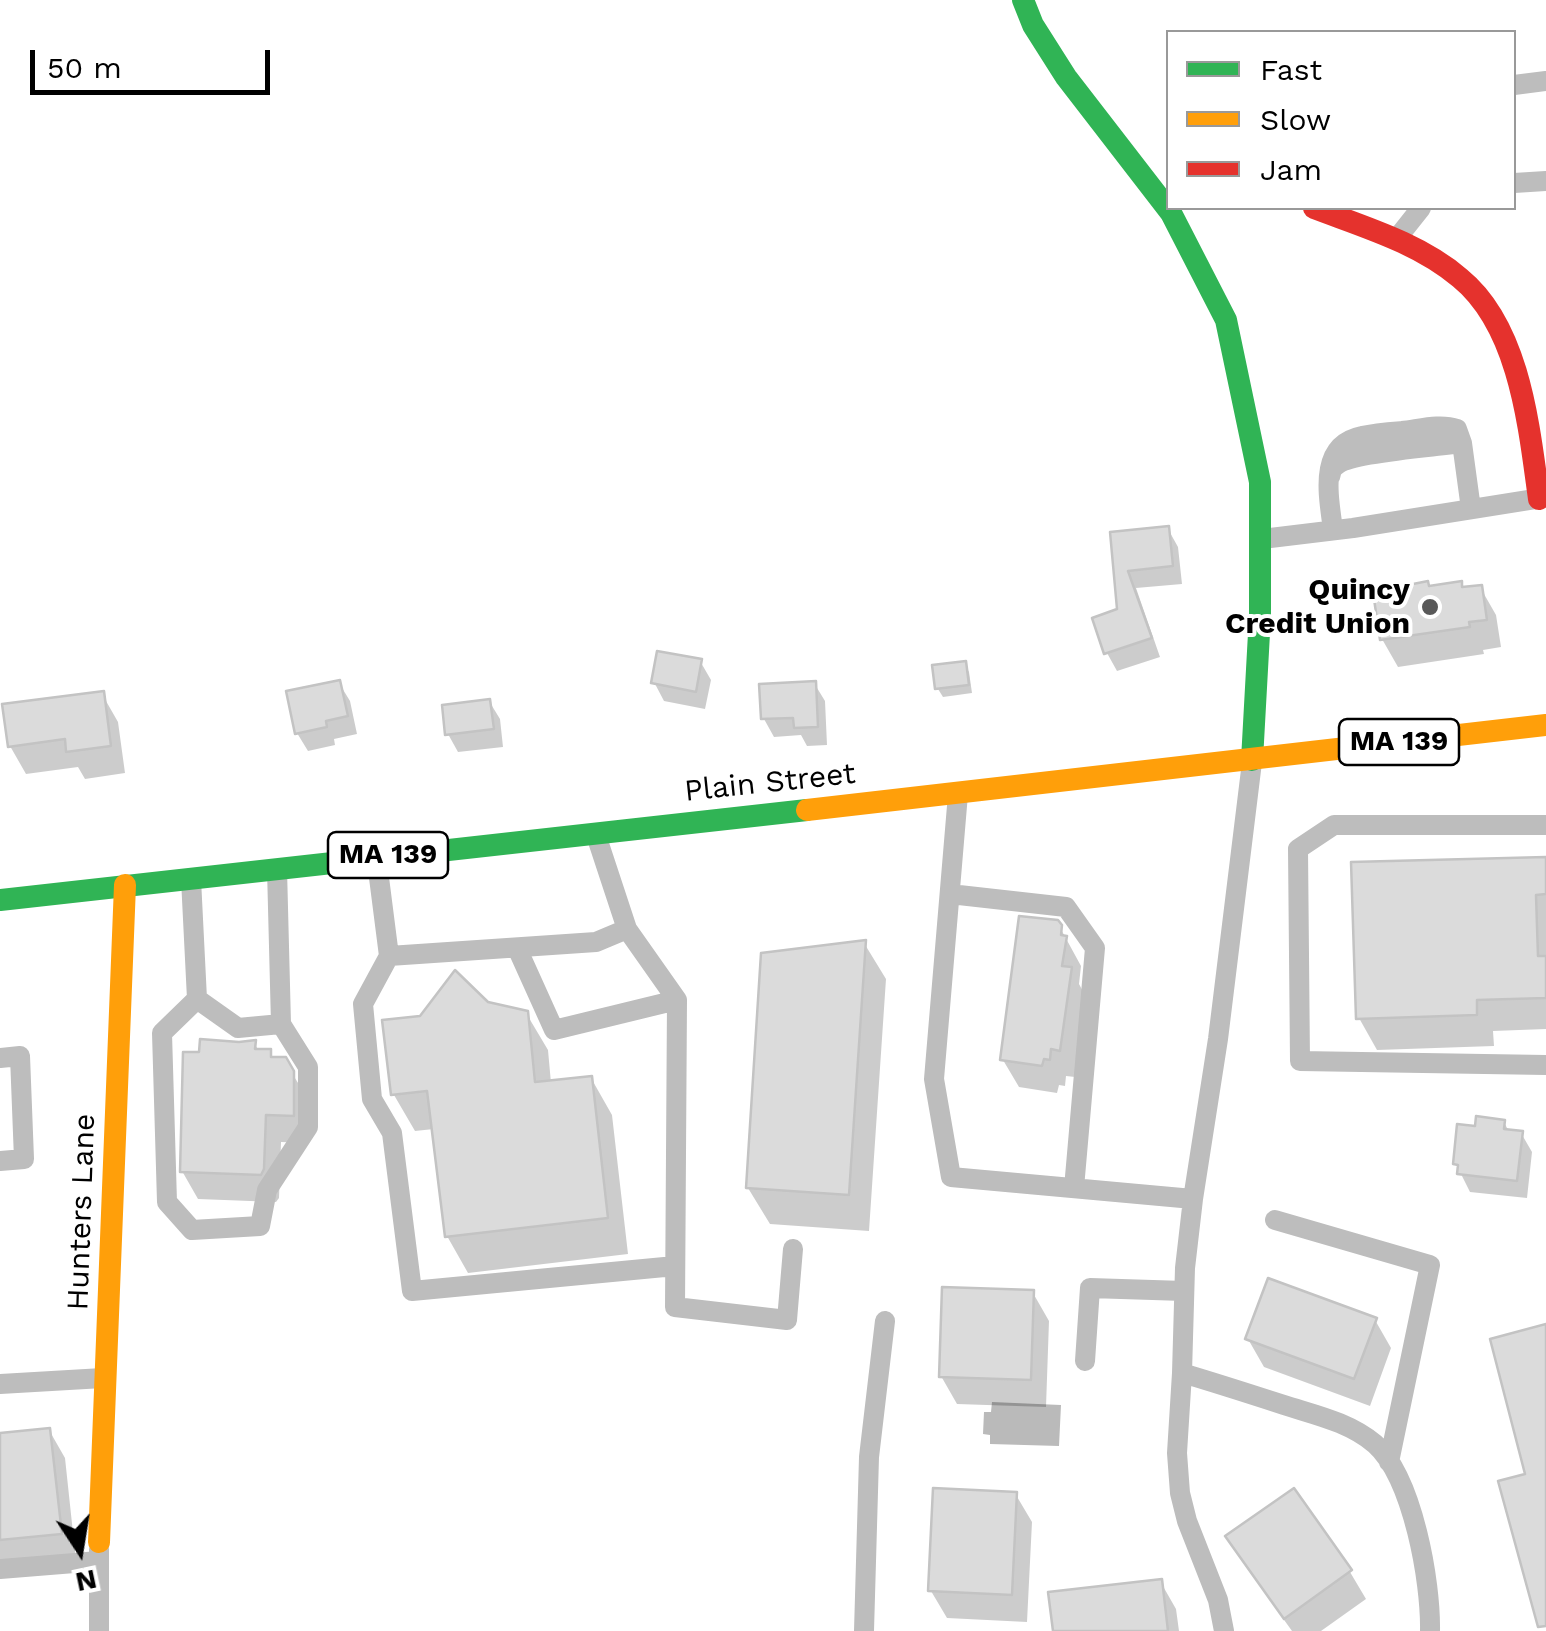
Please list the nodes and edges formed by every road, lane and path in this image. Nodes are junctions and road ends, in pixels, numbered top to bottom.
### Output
1 (1024, 0) edge
2 (1546, 81) edge
3 (1516, 85) edge
4 (1546, 182) edge
5 (1516, 184) edge
6 (1166, 207) edge
7 (1169, 210) edge
8 (1319, 210) edge
9 (1419, 210) edge
10 (1395, 240) junction
11 (1539, 458) edge
12 (1538, 499) joint
13 (1472, 509) junction
14 (1333, 530) junction
15 (1260, 539) junction
16 (1546, 725) edge
17 (1252, 760) junction
18 (958, 792) junction
19 (1546, 824) edge
20 (595, 832) junction
21 (376, 857) junction
22 (277, 868) junction
23 (190, 877) junction
24 (125, 884) junction
25 (950, 894) junction
26 (0, 900) edge
27 (626, 929) junction
28 (517, 948) junction
29 (390, 956) junction
30 (196, 999) junction
31 (677, 1000) junction
32 (281, 1024) junction
33 (0, 1058) edge
34 (1546, 1064) edge
35 (0, 1161) edge
36 (1074, 1188) junction
37 (1192, 1198) junction
38 (1275, 1220) dead end
39 (793, 1249) dead end
40 (675, 1266) junction
41 (1184, 1291) junction
42 (885, 1321) dead end
43 (1085, 1361) dead end
44 (1182, 1373) junction
45 (105, 1378) junction
46 (0, 1384) edge
47 (1389, 1462) junction
48 (98, 1551) junction
49 (0, 1568) edge
50 (99, 1630) edge
51 (90, 1631) edge
52 (864, 1631) edge
53 (1224, 1631) edge
54 (1430, 1631) edge

1 - 6 street
2 - 3 lane
4 - 5 lane
7 - 15 street
8 - 10 street
9 - 10 lane
10 - 11 street
11 - 12 street
12 - 13 lane
13 - 14 lane
13 - 14 lane
14 - 15 lane
15 - 17 street
16 - 17 street, Plain Street / MA 139
17 - 18 street, Plain Street / MA 139
17 - 37 lane
18 - 20 street, Plain Street / MA 139
18 - 25 lane
19 - 34 lane
20 - 21 street, Plain Street / MA 139
20 - 27 lane
21 - 22 street, Plain Street / MA 139
21 - 29 lane
22 - 23 street, Plain Street / MA 139
22 - 32 lane
23 - 24 street, Plain Street / MA 139
23 - 30 lane
24 - 26 street, Plain Street / MA 139
24 - 45 street, Hunters Lane
25 - 36 lane
25 - 36 lane
27 - 28 lane
27 - 31 lane
28 - 29 lane
28 - 31 lane
29 - 40 lane
30 - 32 lane
30 - 32 lane
31 - 40 lane
33 - 35 lane
36 - 37 lane
37 - 41 lane
38 - 47 lane
39 - 40 lane
41 - 43 lane
41 - 44 lane
42 - 52 lane
44 - 47 lane
44 - 53 lane
45 - 46 lane
45 - 48 street, Hunters Lane
47 - 54 lane
48 - 49 lane
48 - 50 lane
50 - 51 lane

